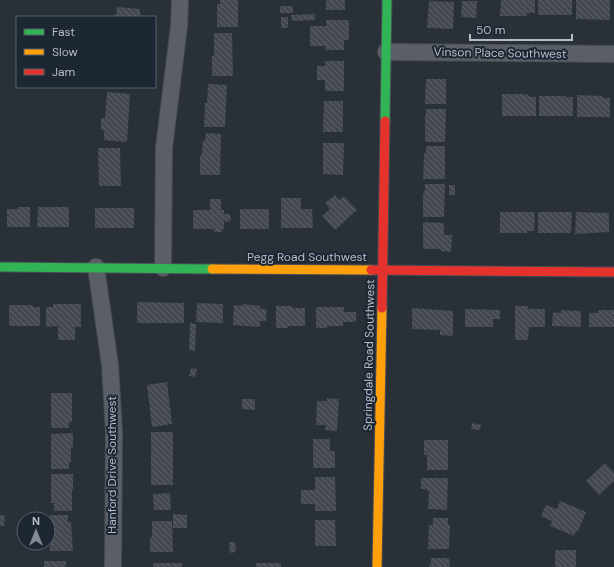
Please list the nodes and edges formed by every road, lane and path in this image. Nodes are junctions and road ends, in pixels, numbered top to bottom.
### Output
1 (180, 0) edge
2 (387, 0) edge
3 (386, 52) junction
4 (614, 54) edge
5 (0, 267) edge
6 (96, 268) junction
7 (163, 268) junction
8 (382, 270) junction
9 (614, 272) edge
10 (112, 567) edge
11 (378, 567) edge

1 - 7 street
2 - 3 street, Springdale Road Southwest
3 - 4 street, Vinson Place Southwest
3 - 8 street, Springdale Road Southwest
5 - 6 street, Pegg Road Southwest
6 - 7 street, Pegg Road Southwest
6 - 10 street, Hanford Drive Southwest
7 - 8 street, Pegg Road Southwest
8 - 9 street, Pegg Road Southwest
8 - 11 street, Springdale Road Southwest

